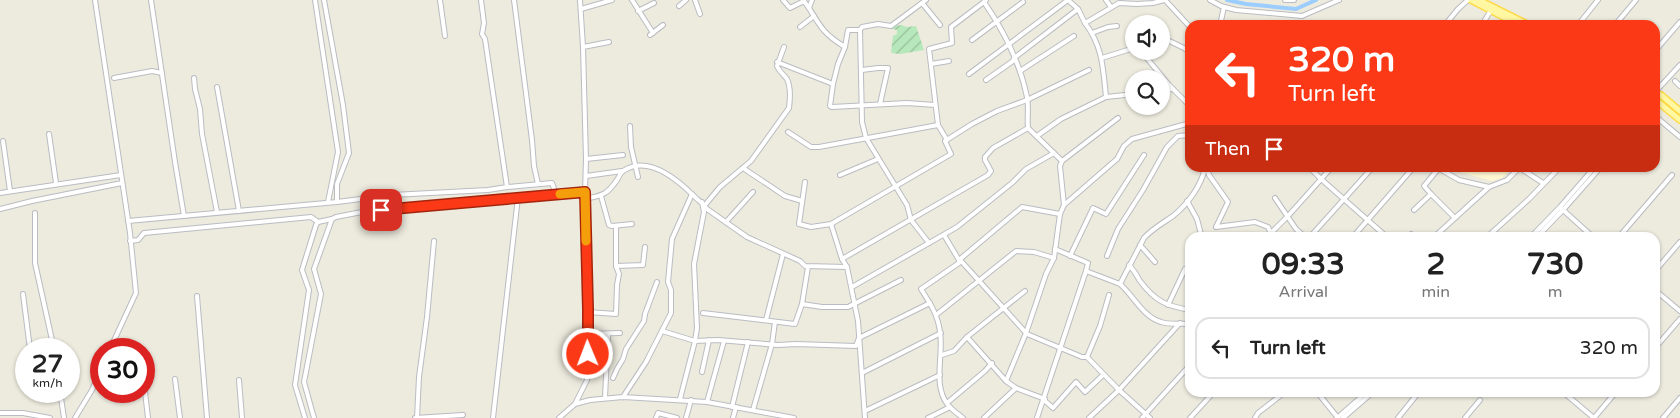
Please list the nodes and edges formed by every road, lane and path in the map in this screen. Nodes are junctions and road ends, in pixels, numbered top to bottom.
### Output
1 (95, 0) edge
2 (151, 0) edge
3 (315, 0) edge
4 (324, 0) edge
5 (440, 0) edge
6 (481, 0) edge
7 (514, 0) edge
8 (580, 0) edge
9 (612, 0) edge
10 (632, 0) edge
11 (686, 0) edge
12 (695, 0) edge
13 (783, 0) edge
14 (812, 0) edge
15 (1106, 0) edge
16 (1165, 0) edge
17 (1210, 0) edge
18 (1285, 0) edge
19 (1294, 0) edge
20 (1339, 0) edge
21 (1470, 0) edge
22 (1479, 0) edge
23 (1598, 0) edge
24 (1636, 0) edge
25 (924, 1) edge
26 (985, 1) edge
27 (1156, 1) edge
28 (1023, 2) dead end
29 (654, 3) dead end
30 (679, 6) dead end
31 (1111, 6) junction
32 (1224, 6) junction
33 (809, 8) junction
34 (581, 9) junction
35 (1078, 9) junction
36 (1491, 10) junction
37 (638, 11) junction
38 (700, 14) dead end
39 (814, 16) junction
40 (1221, 20) edge
41 (1450, 20) edge
42 (1485, 20) edge
43 (1510, 20) edge
44 (1519, 20) edge
45 (1582, 20) edge
46 (1619, 20) edge
47 (996, 21) junction
48 (1084, 22) junction
49 (1185, 22) edge
50 (1680, 22) edge
51 (662, 25) dead end
52 (940, 25) dead end
53 (1117, 26) dead end
54 (800, 27) dead end
55 (860, 30) junction
56 (1092, 32) junction
57 (445, 36) dead end
58 (1074, 36) dead end
59 (972, 40) dead end
60 (1170, 41) edge
61 (609, 42) dead end
62 (1009, 44) junction
63 (1660, 45) edge
64 (583, 47) junction
65 (784, 47) dead end
66 (845, 47) junction
67 (1185, 49) edge
68 (1125, 51) edge
69 (1014, 58) junction
70 (1102, 58) junction
71 (1149, 60) edge
72 (949, 61) dead end
73 (777, 62) junction
74 (931, 64) junction
75 (1680, 65) edge
76 (862, 70) junction
77 (1089, 70) dead end
78 (1020, 71) junction
79 (162, 73) junction
80 (969, 74) dead end
81 (114, 78) dead end
82 (194, 78) dead end
83 (986, 80) dead end
84 (1675, 81) dead end
85 (833, 84) junction
86 (1680, 86) edge
87 (217, 87) dead end
88 (1170, 89) edge
89 (1173, 89) junction
90 (1660, 90) edge
91 (1660, 94) edge
92 (1125, 95) edge
93 (1106, 97) junction
94 (1027, 100) junction
95 (1185, 101) edge
96 (880, 104) junction
97 (1660, 104) edge
98 (935, 105) junction
99 (862, 106) junction
100 (1680, 111) edge
101 (1118, 118) dead end
102 (1660, 120) edge
103 (1680, 120) edge
104 (1185, 123) edge
105 (938, 125) junction
106 (630, 126) dead end
107 (1028, 128) junction
108 (788, 132) dead end
109 (50, 134) dead end
110 (1185, 135) edge
111 (1037, 136) junction
112 (1680, 137) edge
113 (866, 138) junction
114 (948, 140) junction
115 (3, 141) dead end
116 (1054, 153) junction
117 (623, 155) dead end
118 (1144, 155) dead end
119 (586, 159) junction
120 (878, 159) junction
121 (1062, 161) junction
122 (635, 166) junction
123 (743, 168) junction
124 (622, 171) junction
125 (1205, 172) edge
126 (1208, 172) edge
127 (1314, 172) edge
128 (1327, 172) edge
129 (1368, 172) edge
130 (1409, 172) edge
131 (1435, 172) edge
132 (1445, 172) edge
133 (1515, 172) edge
134 (1525, 172) edge
135 (1555, 172) edge
136 (1591, 172) edge
137 (1596, 172) edge
138 (121, 174) junction
139 (840, 175) dead end
140 (1672, 175) dead end
141 (586, 176) junction
142 (638, 176) dead end
143 (1321, 179) junction
144 (805, 182) dead end
145 (122, 183) junction
146 (1543, 183) junction
147 (56, 184) junction
148 (538, 184) junction
149 (895, 186) junction
150 (507, 187) junction
151 (1489, 187) junction
152 (10, 191) junction
153 (585, 191) junction
154 (753, 192) dead end
155 (0, 193) edge
156 (556, 194) junction
157 (692, 194) junction
158 (1431, 194) junction
159 (601, 196) junction
160 (518, 198) junction
161 (1275, 198) dead end
162 (1343, 198) junction
163 (585, 199) junction
164 (802, 201) junction
165 (1187, 201) junction
166 (328, 202) junction
167 (337, 202) junction
168 (703, 204) junction
169 (1064, 205) junction
170 (0, 209) edge
171 (1562, 209) junction
172 (1414, 210) dead end
173 (239, 211) junction
174 (217, 212) junction
175 (35, 213) dead end
176 (1060, 214) junction
177 (184, 216) junction
178 (1288, 216) junction
179 (1455, 218) junction
180 (332, 219) junction
181 (1368, 219) junction
182 (128, 220) junction
183 (911, 220) junction
184 (318, 222) junction
185 (726, 222) junction
186 (632, 224) dead end
187 (831, 224) junction
188 (616, 226) junction
189 (1200, 232) edge
190 (1272, 232) joint
191 (1300, 232) edge
192 (1313, 232) edge
193 (1357, 232) edge
194 (1382, 232) edge
195 (1440, 232) edge
196 (1493, 232) edge
197 (1537, 232) edge
198 (1541, 232) edge
199 (1587, 232) edge
200 (1623, 232) edge
201 (944, 235) junction
202 (130, 241) junction
203 (434, 242) dead end
204 (1680, 242) edge
205 (929, 243) junction
206 (1140, 245) junction
207 (645, 247) dead end
208 (1055, 249) junction
209 (783, 254) junction
210 (1070, 256) junction
211 (1107, 256) dead end
212 (1054, 258) junction
213 (842, 259) junction
214 (959, 260) junction
215 (1155, 262) dead end
216 (1129, 265) junction
217 (1660, 265) edge
218 (616, 266) junction
219 (847, 267) junction
220 (808, 268) junction
221 (1185, 269) dead end
222 (1086, 271) junction
223 (901, 280) dead end
224 (979, 281) junction
225 (657, 282) dead end
226 (1120, 284) junction
227 (852, 287) junction
228 (1025, 291) dead end
229 (23, 294) dead end
230 (1660, 294) edge
231 (1109, 295) dead end
232 (197, 296) dead end
233 (930, 303) junction
234 (802, 304) junction
235 (854, 304) junction
236 (1168, 306) junction
237 (1004, 308) junction
238 (1185, 309) edge
239 (1680, 311) edge
240 (588, 312) junction
241 (703, 313) dead end
242 (936, 315) junction
243 (1680, 319) edge
244 (766, 320) junction
245 (775, 322) junction
246 (1180, 323) junction
247 (1185, 324) edge
248 (662, 331) junction
249 (1026, 332) junction
250 (620, 333) dead end
251 (941, 333) junction
252 (587, 334) junction
253 (608, 334) junction
254 (967, 337) junction
255 (29, 338) edge
256 (52, 338) edge
257 (115, 338) edge
258 (860, 338) junction
259 (709, 340) junction
260 (695, 341) junction
261 (724, 341) junction
262 (748, 342) junction
263 (1660, 342) edge
264 (772, 344) junction
265 (1060, 347) junction
266 (942, 355) junction
267 (1087, 358) junction
268 (992, 363) junction
269 (1185, 370) edge
270 (702, 372) dead end
271 (862, 372) junction
272 (1104, 374) junction
273 (940, 375) junction
274 (613, 378) dead end
275 (175, 379) dead end
276 (239, 380) dead end
277 (1006, 381) junction
278 (1016, 388) junction
279 (1119, 390) junction
280 (90, 393) edge
281 (623, 396) junction
282 (1209, 397) edge
283 (1278, 397) edge
284 (1321, 397) edge
285 (1361, 397) edge
286 (1367, 397) edge
287 (1415, 397) edge
288 (1569, 397) edge
289 (1612, 397) edge
290 (605, 398) junction
291 (1680, 398) edge
292 (680, 399) junction
293 (1044, 399) junction
294 (691, 400) junction
295 (1480, 400) dead end
296 (707, 402) junction
297 (62, 403) edge
298 (146, 403) edge
299 (575, 404) junction
300 (948, 405) junction
301 (734, 407) junction
302 (567, 410) junction
303 (753, 410) junction
304 (865, 411) junction
305 (768, 412) junction
306 (0, 413) edge
307 (1146, 413) junction
308 (463, 415) dead end
309 (50, 418) edge
310 (64, 418) edge
311 (74, 418) edge
312 (148, 418) edge
313 (180, 418) edge
314 (207, 418) edge
315 (242, 418) edge
316 (305, 418) edge
317 (314, 418) edge
318 (416, 418) edge
319 (493, 418) edge
320 (559, 418) edge
321 (565, 418) edge
322 (656, 418) edge
323 (676, 418) edge
324 (686, 418) edge
325 (733, 418) edge
326 (766, 418) edge
327 (794, 418) edge
328 (865, 418) edge
329 (928, 418) edge
330 (963, 418) edge
331 (984, 418) edge
332 (1037, 418) edge
333 (1089, 418) edge
334 (1142, 418) edge
335 (1150, 418) edge
336 (1190, 418) edge
337 (1255, 418) edge
338 (1338, 418) edge
339 (1343, 418) edge
340 (1398, 418) edge
341 (1465, 418) edge
342 (1594, 418) edge
343 (1663, 418) edge

1 - 138 street
2 - 79 street
3 - 166 street
4 - 167 street
5 - 57 street
6 - 150 street
7 - 148 street
8 - 34 street
9 - 34 street
10 - 37 street
11 - 30 street
12 - 38 street
13 - 33 street
14 - 33 street
15 - 31 street
16 - 27 street
16 - 49 street
17 - 32 street
18 - 19 street
20 - 32 street
21 - 36 main road
21 - 41 street
22 - 44 main road
23 - 45 street
24 - 46 street
25 - 52 street
25 - 55 street
26 - 47 street
26 - 74 street
27 - 31 street
28 - 47 street
29 - 37 street
31 - 48 street
32 - 40 street
33 - 39 street
34 - 64 street
35 - 48 street
35 - 62 street
35 - 69 street
36 - 42 street
36 - 43 main road
37 - 51 street
39 - 54 street
39 - 66 street
47 - 59 street
47 - 62 street
48 - 56 street
50 - 63 street
53 - 56 street
55 - 66 street
55 - 76 street
56 - 70 street
58 - 78 street
60 - 67 street
61 - 64 street
62 - 69 street
62 - 80 street
64 - 119 street
65 - 73 street
66 - 85 street
68 - 70 street
69 - 78 street
69 - 83 street
70 - 93 street
71 - 89 street
72 - 74 street
73 - 85 street
73 - 123 street
74 - 98 street
75 - 90 street
76 - 96 street
76 - 99 street
77 - 94 street
78 - 94 street
79 - 81 street
79 - 177 street
82 - 174 street
84 - 86 street
85 - 99 street
87 - 173 street
88 - 89 street
89 - 95 street
91 - 100 main road
92 - 93 street
93 - 111 street
94 - 107 street
94 - 114 street
96 - 98 street
96 - 99 street
97 - 103 main road
98 - 105 street
99 - 113 street
101 - 121 street
102 - 112 street
104 - 169 street
105 - 113 street
105 - 114 street
106 - 122 street
107 - 111 street
107 - 183 street
108 - 113 street
109 - 147 street
110 - 211 street
111 - 116 street
113 - 120 street
114 - 149 street
115 - 152 street
116 - 121 street
116 - 201 street
117 - 119 street
118 - 210 street
119 - 141 street
120 - 139 street
120 - 149 street
121 - 169 street
122 - 124 street
122 - 142 street
122 - 157 street
123 - 164 street
123 - 168 street
124 - 141 street
124 - 159 street
125 - 165 street
126 - 190 street
127 - 143 street
128 - 143 street
129 - 162 street
130 - 181 street
131 - 158 street
132 - 151 street
133 - 151 street
134 - 146 street
135 - 146 street
136 - 171 street
137 - 171 street
138 - 145 street
138 - 147 street
140 - 200 street
141 - 153 street
143 - 162 street
143 - 178 street
144 - 164 street
145 - 170 street
145 - 182 street
146 - 196 street
147 - 152 street
148 - 150 street
148 - 156 street
149 - 183 street
149 - 187 street
150 - 167 street
151 - 179 street
152 - 155 street
153 - 156 street
153 - 163 street
154 - 185 street
156 - 160 street
157 - 168 street
157 - 248 street
158 - 172 street
158 - 179 street
159 - 163 street
159 - 188 street
160 - 180 street
160 - 319 street
161 - 178 street
162 - 181 street
162 - 192 street
163 - 240 street
164 - 187 street
165 - 189 street
165 - 206 street
166 - 167 street
166 - 173 street
168 - 185 street
168 - 260 street
169 - 176 street
171 - 197 street
171 - 198 street
171 - 199 street
173 - 174 street
174 - 177 street
175 - 256 street
176 - 208 street
176 - 214 street
177 - 182 street
178 - 190 street
178 - 191 street
179 - 195 street
180 - 184 street
180 - 317 street
181 - 193 street
181 - 194 street
182 - 202 street
183 - 205 street
183 - 213 street
184 - 202 street
184 - 316 street
185 - 209 street
186 - 188 street
187 - 213 street
188 - 218 street
201 - 205 street
201 - 214 street
202 - 257 street
203 - 318 street
204 - 217 street
205 - 227 street
206 - 215 street
206 - 216 street
207 - 218 street
208 - 210 street
208 - 212 street
209 - 220 street
209 - 244 street
210 - 222 street
212 - 224 street
212 - 249 street
213 - 219 street
214 - 224 street
214 - 233 street
216 - 226 street
216 - 236 street
218 - 240 street
219 - 220 street
219 - 227 street
220 - 234 street
221 - 236 street
222 - 226 street
222 - 265 street
223 - 235 street
224 - 237 street
224 - 242 street
225 - 274 street
226 - 246 street
227 - 235 street
228 - 237 street
229 - 255 street
230 - 239 street
231 - 267 street
232 - 314 street
233 - 242 street
233 - 258 street
234 - 235 street
234 - 245 street
235 - 258 street
236 - 238 street
237 - 249 street
237 - 254 street
240 - 252 street
241 - 244 street
242 - 251 street
243 - 263 street
244 - 245 street
245 - 264 street
246 - 247 street
246 - 279 street
248 - 260 street
248 - 281 street
249 - 265 street
249 - 277 street
250 - 253 street
251 - 266 street
251 - 271 street
252 - 253 street
252 - 299 street
253 - 290 street
254 - 266 street
254 - 268 street
258 - 264 street
258 - 271 street
259 - 260 street
259 - 261 street
259 - 270 street
260 - 292 street
261 - 262 street
261 - 296 street
262 - 264 street
262 - 301 street
264 - 303 street
265 - 267 street
265 - 293 street
266 - 273 street
267 - 272 street
268 - 277 street
268 - 300 street
269 - 307 street
271 - 304 street
272 - 279 street
272 - 293 street
273 - 300 street
273 - 304 street
275 - 313 street
276 - 315 street
277 - 278 street
278 - 293 street
278 - 331 street
279 - 307 street
279 - 333 street
280 - 311 street
281 - 290 street
281 - 292 street
282 - 336 street
283 - 337 street
284 - 338 street
285 - 338 street
286 - 339 street
287 - 340 street
288 - 342 street
289 - 342 street
290 - 299 street
291 - 343 street
292 - 294 street
293 - 332 street
294 - 296 street
294 - 324 street
295 - 341 street
296 - 301 street
297 - 310 street
298 - 312 street
299 - 302 street
300 - 329 street
300 - 330 street
301 - 303 street
301 - 325 street
302 - 320 street
302 - 321 street
303 - 305 street
304 - 328 street
305 - 326 street
305 - 327 street
306 - 309 street
307 - 334 street
307 - 335 street
308 - 318 street
322 - 323 street

